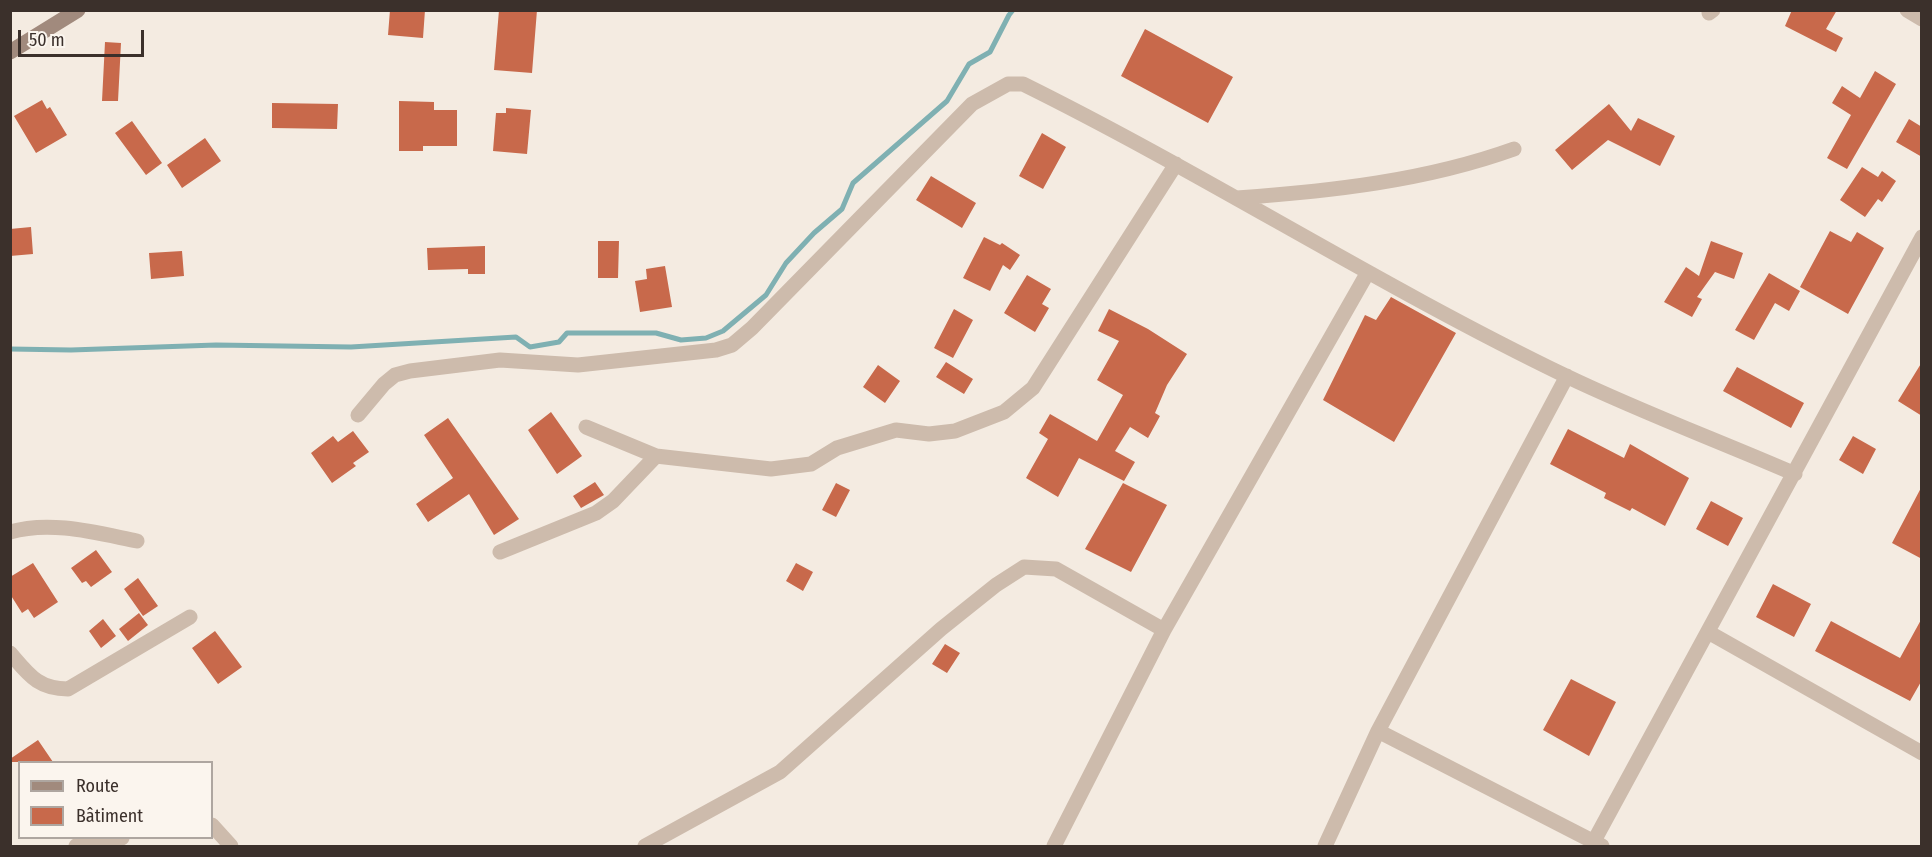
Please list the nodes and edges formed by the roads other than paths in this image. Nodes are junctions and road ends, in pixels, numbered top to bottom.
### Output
1 (78, 10) edge
2 (1906, 10) edge
3 (1922, 19) edge
4 (10, 52) edge
5 (1514, 149) dead end
6 (1176, 164) junction
7 (1237, 198) junction
8 (1922, 237) edge
9 (1368, 272) junction
10 (1567, 376) junction
11 (358, 415) dead end
12 (586, 427) dead end
13 (656, 456) junction
14 (1796, 474) junction
15 (10, 532) edge
16 (137, 541) dead end
17 (500, 552) dead end
18 (190, 617) dead end
19 (1164, 630) junction
20 (1708, 632) junction
21 (10, 653) edge
22 (1378, 731) junction
23 (1920, 747) edge
24 (213, 826) edge
25 (112, 839) edge
26 (1598, 844) edge
27 (76, 846) edge
28 (231, 846) edge
29 (645, 846) edge
30 (1054, 846) edge
31 (1325, 846) edge

1 - 4 main road
2 - 3 street
5 - 7 street
6 - 7 street
6 - 11 street
6 - 13 street
7 - 9 street
8 - 14 street
9 - 10 street
9 - 19 street
10 - 14 street
10 - 22 street
12 - 13 street
13 - 17 street
14 - 20 street
15 - 16 street
18 - 21 street
19 - 29 street
19 - 30 street
20 - 23 street
20 - 26 street
22 - 26 street
22 - 31 street
24 - 28 street
25 - 27 street

